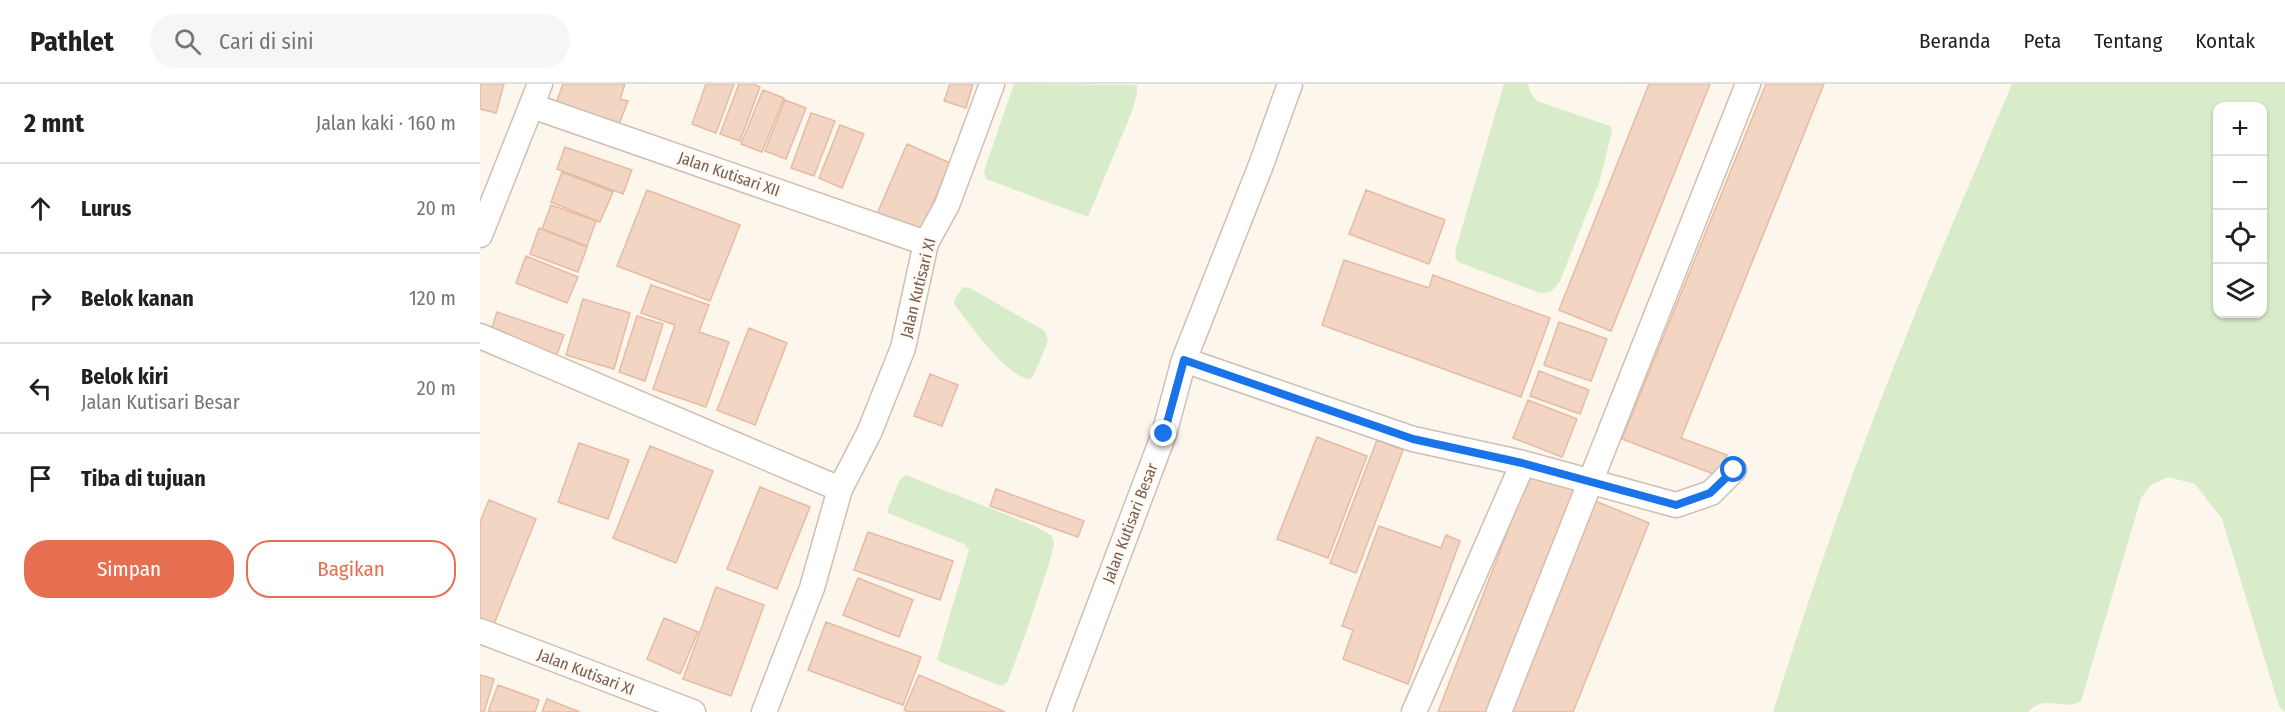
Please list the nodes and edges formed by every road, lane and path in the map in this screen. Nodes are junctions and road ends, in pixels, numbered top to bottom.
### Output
1 (992, 84) edge
2 (1290, 84) edge
3 (1748, 84) edge
4 (536, 95) edge
5 (480, 235) edge
6 (926, 243) junction
7 (480, 336) edge
8 (1184, 360) junction
9 (1522, 463) junction
10 (1734, 470) dead end
11 (1591, 480) junction
12 (840, 489) junction
13 (480, 631) edge
14 (693, 712) edge
15 (764, 712) edge
16 (1059, 712) edge
17 (1414, 712) edge
18 (1499, 712) edge

1 - 6 street, Jalan Kutisari XI
2 - 8 street, Jalan Kutisari Besar
3 - 11 street
4 - 5 street
4 - 6 street, Jalan Kutisari XII
6 - 12 street, Jalan Kutisari XI
7 - 12 street
8 - 9 street
8 - 16 street, Jalan Kutisari Besar
9 - 11 street
9 - 17 street
10 - 11 street
11 - 18 street
12 - 15 street, Jalan Kutisari XI
13 - 14 street, Jalan Kutisari XI

